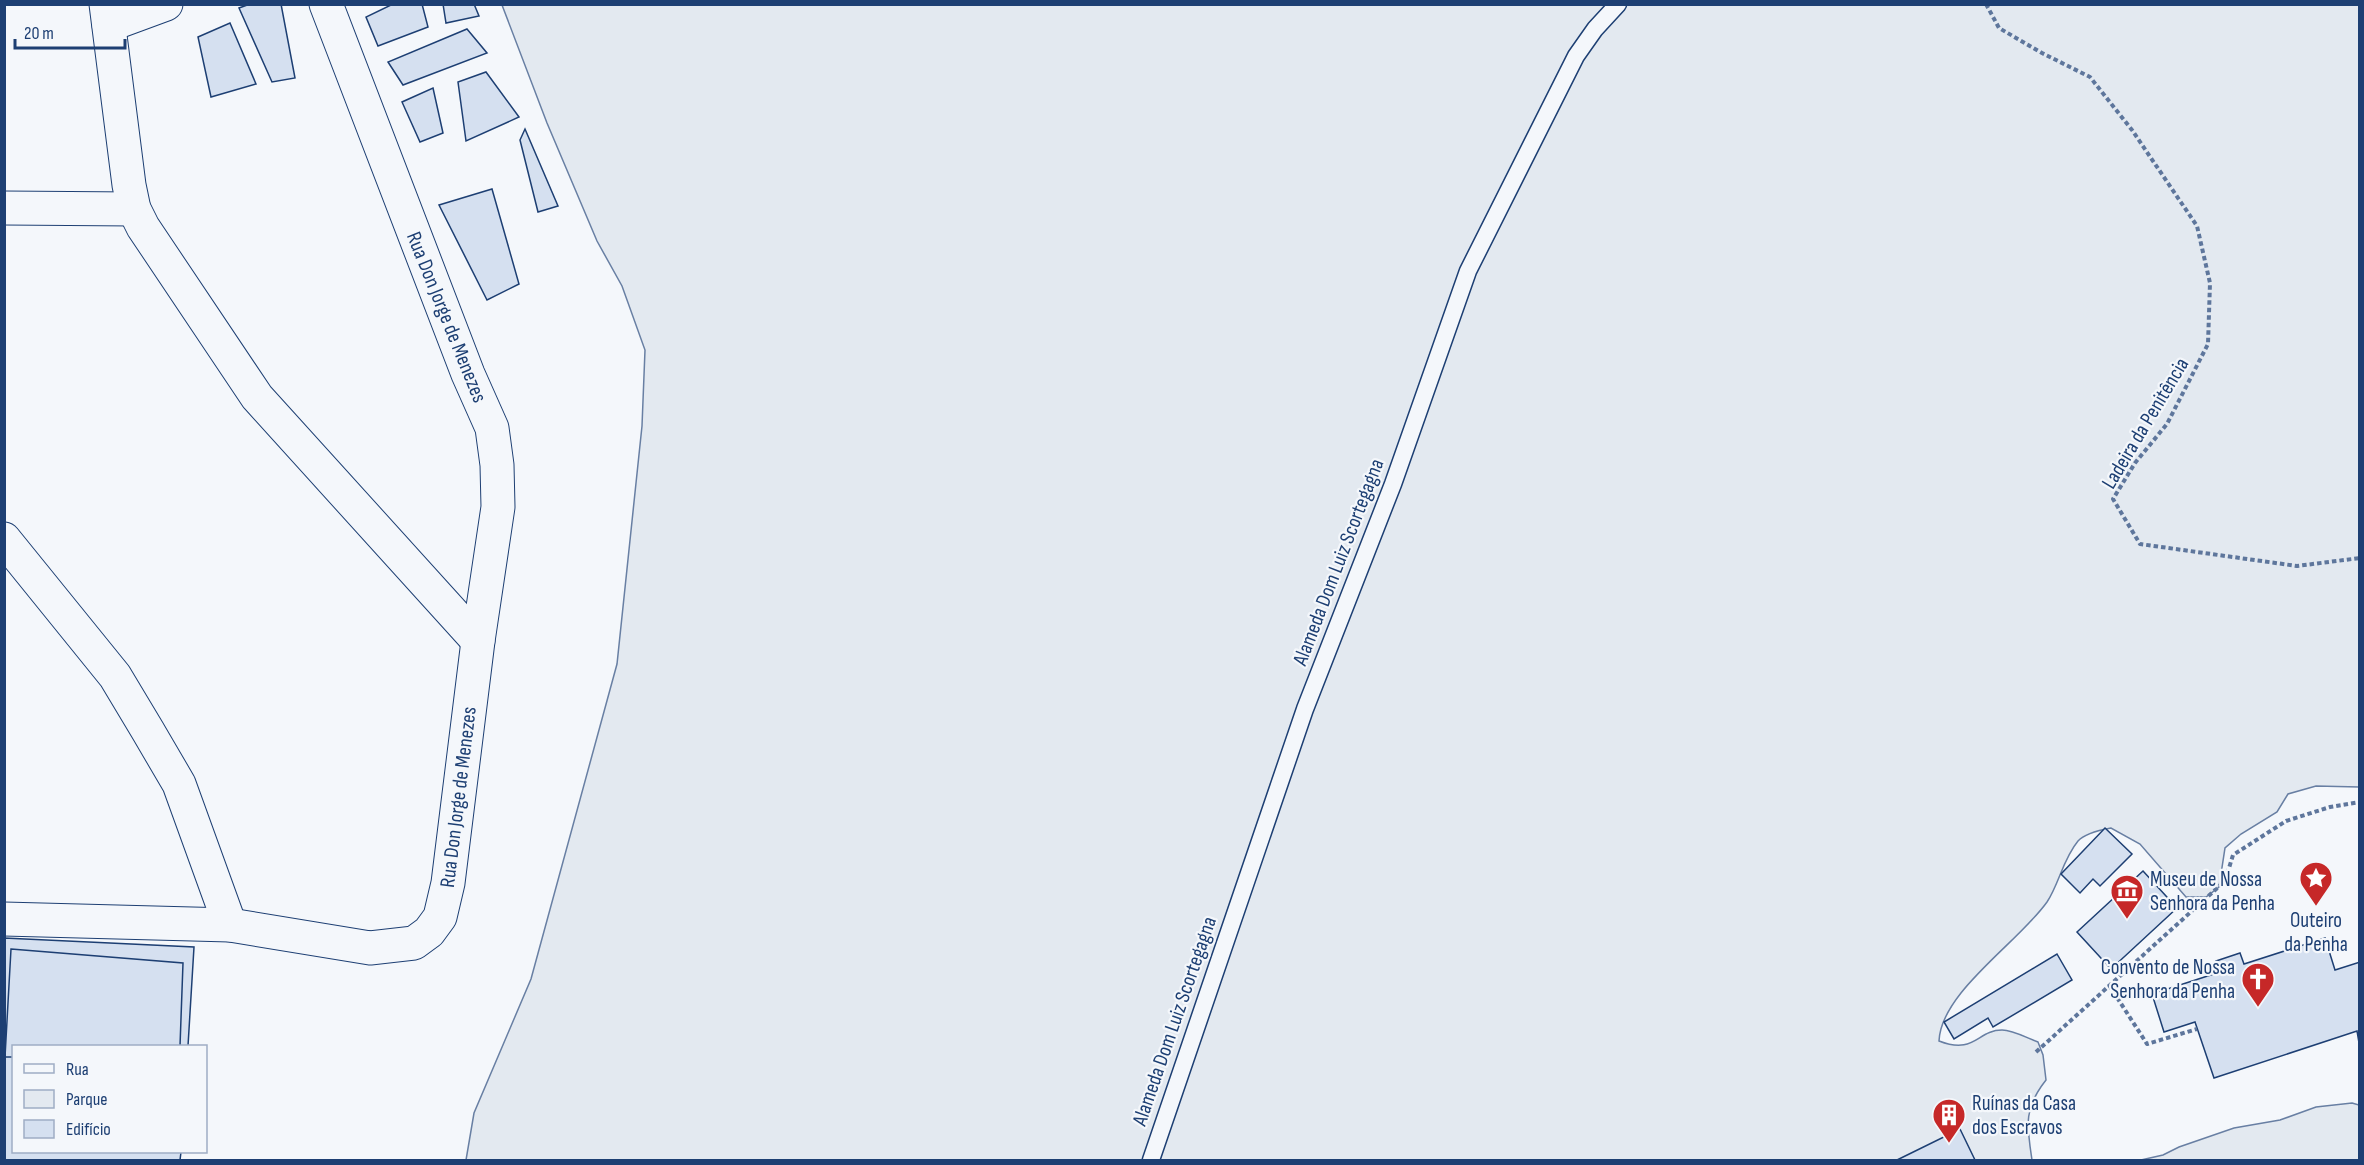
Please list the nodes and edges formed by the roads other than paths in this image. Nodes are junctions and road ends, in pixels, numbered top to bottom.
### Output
1 (166, 4) edge
2 (326, 4) edge
3 (1618, 4) edge
4 (107, 15) edge
5 (4, 208) edge
6 (134, 209) junction
7 (4, 539) edge
8 (478, 640) junction
9 (4, 919) edge
10 (230, 925) junction
11 (1151, 1161) edge

1 - 4 street
2 - 8 street, Rua Don Jorge de Menezes
3 - 11 lane, Alameda Dom Luiz Scortegagna
4 - 6 street
5 - 6 street
6 - 8 street
7 - 10 street
8 - 10 street, Rua Don Jorge de Menezes
9 - 10 street

